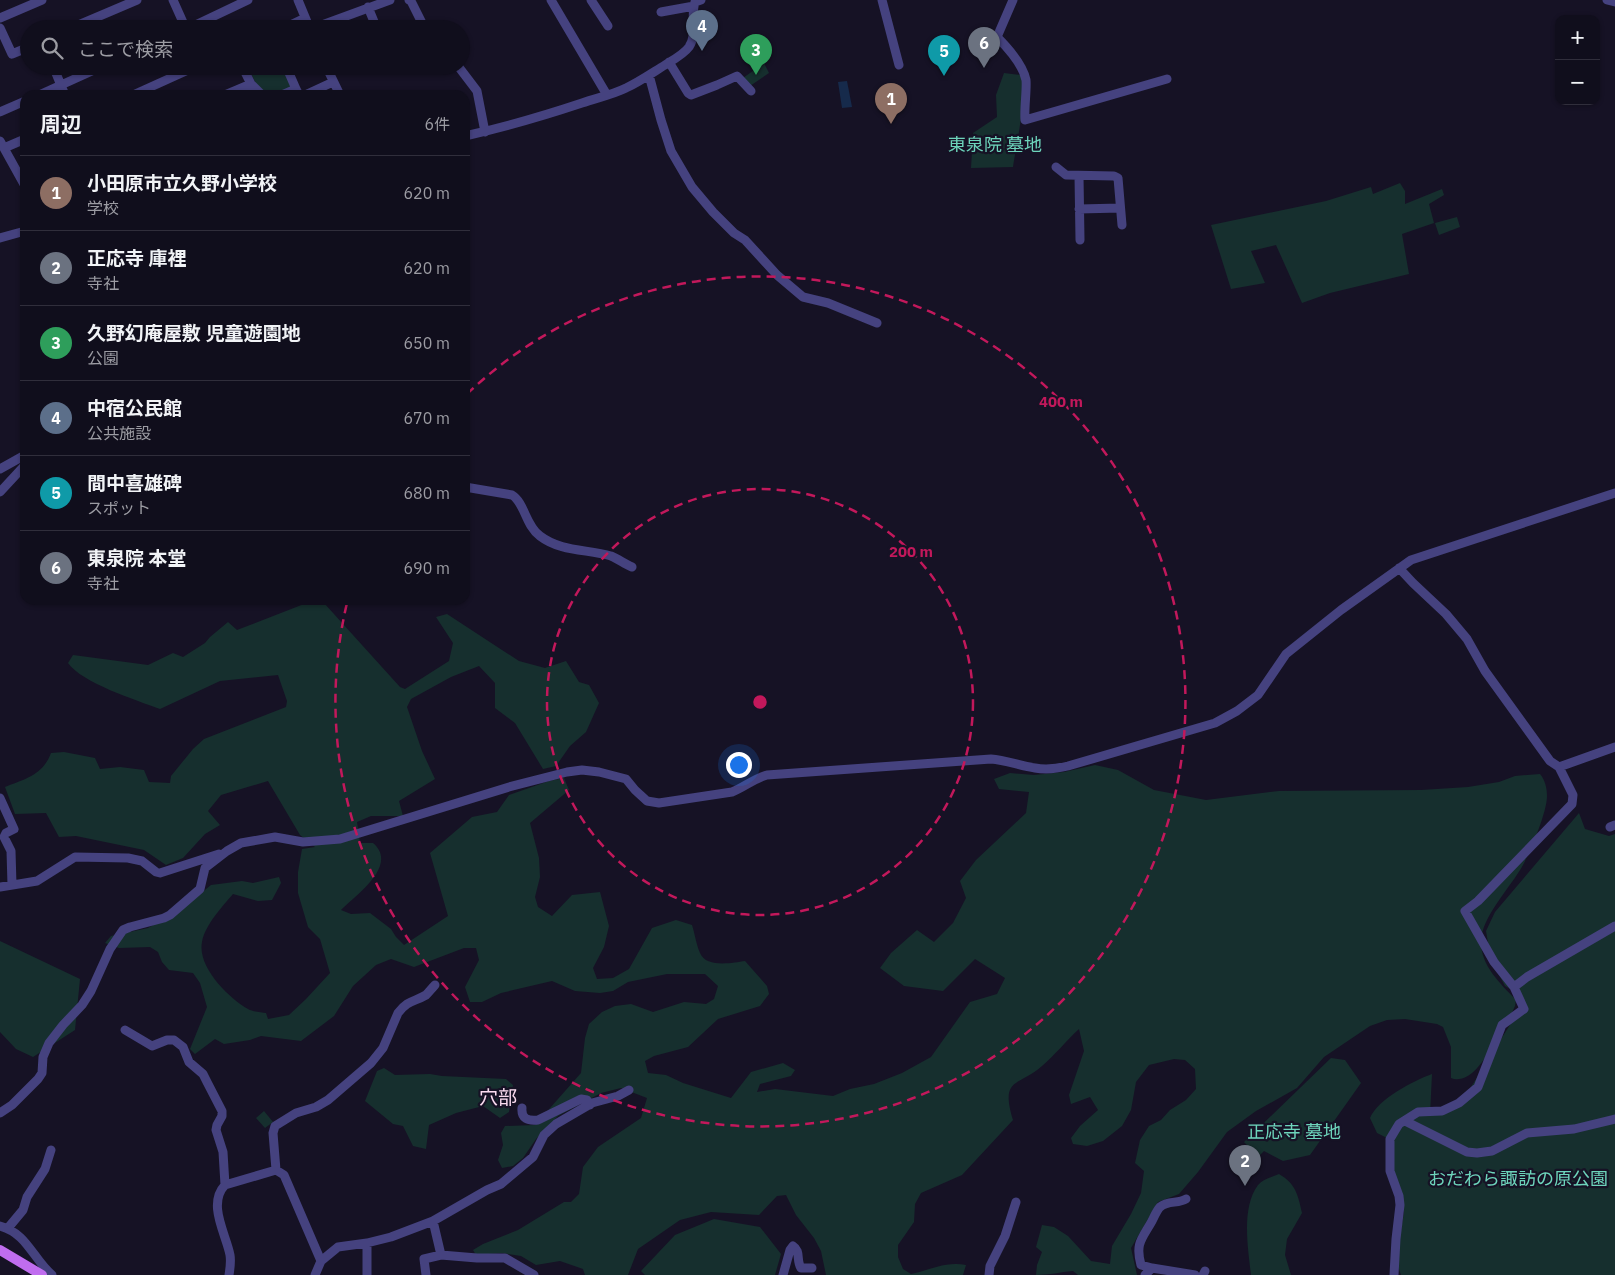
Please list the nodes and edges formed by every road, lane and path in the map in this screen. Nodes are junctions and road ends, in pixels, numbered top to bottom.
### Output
1 (42, 0) edge
2 (136, 0) edge
3 (174, 0) edge
4 (248, 0) edge
5 (298, 0) edge
6 (390, 0) edge
7 (410, 0) edge
8 (551, 0) edge
9 (591, 0) edge
10 (882, 0) edge
11 (1014, 0) edge
12 (1607, 0) edge
13 (696, 2) edge
14 (1615, 2) edge
15 (368, 7) junction
16 (661, 12) dead end
17 (0, 18) edge
18 (305, 18) joint
19 (90, 20) edge
20 (183, 20) edge
21 (206, 20) edge
22 (301, 20) edge
23 (334, 20) edge
24 (373, 20) edge
25 (420, 20) edge
26 (608, 26) dead end
27 (0, 28) edge
28 (20, 51) edge
29 (669, 62) junction
30 (899, 65) dead end
31 (57, 75) edge
32 (84, 75) edge
33 (177, 75) edge
34 (246, 75) edge
35 (290, 75) edge
36 (330, 75) edge
37 (464, 75) edge
38 (649, 75) junction
39 (1167, 79) dead end
40 (333, 82) junction
41 (251, 84) junction
42 (61, 86) junction
43 (51, 90) edge
44 (63, 90) edge
45 (144, 90) edge
46 (237, 90) edge
47 (257, 90) edge
48 (297, 90) edge
49 (316, 90) edge
50 (337, 90) edge
51 (750, 91) dead end
52 (607, 95) junction
53 (20, 103) edge
54 (0, 112) edge
55 (485, 132) junction
56 (470, 135) edge
57 (20, 140) edge
58 (2, 144) edge
59 (1056, 167) dead end
60 (1079, 176) junction
61 (20, 177) edge
62 (1120, 208) junction
63 (1079, 209) junction
64 (1122, 225) dead end
65 (20, 232) edge
66 (0, 238) edge
67 (1080, 240) dead end
68 (876, 323) dead end
69 (20, 458) edge
70 (0, 469) edge
71 (20, 470) edge
72 (470, 488) edge
73 (0, 492) edge
74 (1615, 493) edge
75 (632, 567) dead end
76 (1399, 568) junction
77 (1615, 747) edge
78 (1560, 767) junction
79 (0, 798) edge
80 (227, 852) junction
81 (12, 885) junction
82 (0, 887) edge
83 (1615, 926) edge
84 (435, 985) dead end
85 (1514, 987) junction
86 (125, 1030) dead end
87 (630, 1090) dead end
88 (590, 1104) junction
89 (522, 1108) dead end
90 (0, 1113) edge
91 (1615, 1119) edge
92 (1405, 1121) junction
93 (51, 1150) dead end
94 (276, 1170) junction
95 (225, 1185) junction
96 (1186, 1199) dead end
97 (1016, 1202) dead end
98 (433, 1220) junction
99 (2, 1226) edge
100 (367, 1243) junction
101 (0, 1250) edge
102 (440, 1255) junction
103 (320, 1261) junction
104 (812, 1268) dead end
105 (1152, 1268) junction
106 (42, 1275) edge
107 (52, 1275) edge
108 (229, 1275) edge
109 (315, 1275) edge
110 (367, 1275) edge
111 (426, 1275) edge
112 (534, 1275) edge
113 (783, 1275) edge
114 (989, 1275) edge
115 (1145, 1275) edge
116 (1195, 1275) edge
117 (1394, 1275) edge

1 - 17 street
2 - 19 street
3 - 20 street
4 - 21 street
5 - 18 street
6 - 15 street
7 - 25 street
8 - 52 street
9 - 26 street
10 - 30 street
11 - 39 street
12 - 14 street
13 - 16 street
13 - 29 street
15 - 23 street
15 - 24 street
18 - 22 street
27 - 28 street
29 - 38 street
29 - 51 street
31 - 42 street
32 - 42 street
33 - 45 street
34 - 41 street
35 - 48 street
36 - 40 street
37 - 55 street
38 - 52 street
38 - 68 street
40 - 49 street
40 - 50 street
41 - 46 street
41 - 47 street
42 - 43 street
42 - 44 street
52 - 55 street
53 - 54 street
55 - 56 street
57 - 58 street
58 - 61 street
59 - 60 street
60 - 62 street
60 - 63 street
62 - 63 street
62 - 64 street
63 - 67 street
65 - 66 street
69 - 70 street
71 - 73 street
72 - 75 street
74 - 76 street
76 - 78 street
76 - 80 street
77 - 78 street
78 - 85 street
79 - 81 street
80 - 81 street
80 - 90 street
81 - 82 street
83 - 85 street
84 - 94 street
85 - 92 street
86 - 95 street
87 - 88 street
88 - 89 street
88 - 98 street
91 - 92 street
92 - 117 street
93 - 99 street
94 - 95 street
94 - 103 street
95 - 108 street
96 - 105 street
97 - 114 street
98 - 100 street
98 - 102 street
99 - 107 street
100 - 103 street
100 - 110 street
101 - 106 main road
102 - 111 street
102 - 112 street
103 - 109 street
104 - 113 street
105 - 115 street
105 - 116 street

